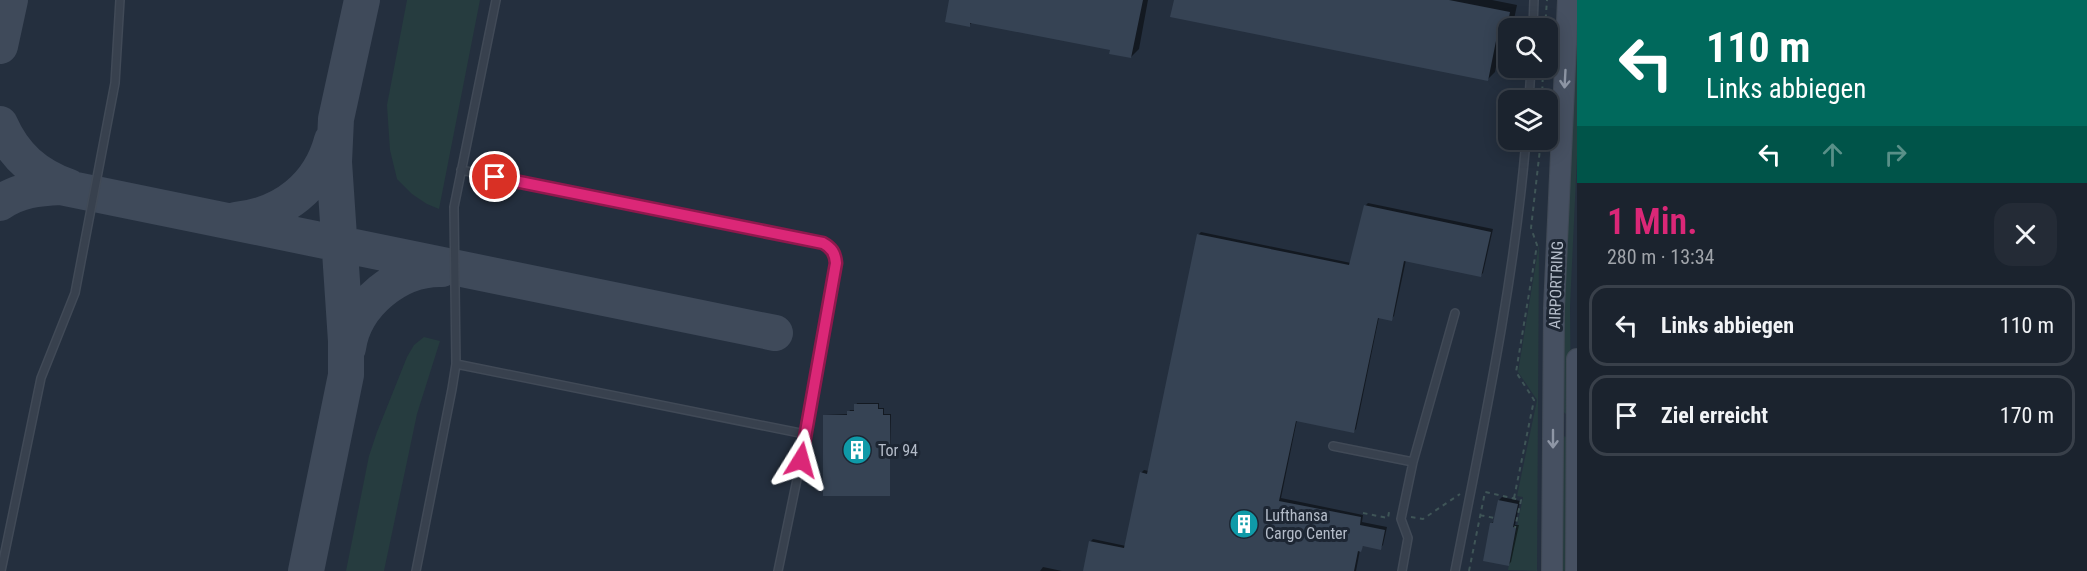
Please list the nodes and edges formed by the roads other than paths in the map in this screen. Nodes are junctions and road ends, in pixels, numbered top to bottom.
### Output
1 (120, 0) edge
2 (495, 0) edge
3 (1534, 0) edge
4 (1568, 0) edge
5 (1533, 18) edge
6 (1525, 150) edge
7 (461, 170) junction
8 (1455, 313) dead end
9 (1577, 358) edge
10 (456, 364) junction
11 (805, 435) junction
12 (1333, 446) dead end
13 (1413, 462) junction
14 (1, 571) edge
15 (416, 571) edge
16 (778, 571) edge
17 (1402, 571) edge
18 (1455, 571) edge
19 (1552, 571) edge
20 (1576, 571) edge

1 - 14 lane
2 - 7 lane
3 - 5 lane
4 -> 19 street, AIRPORTRING
6 - 18 lane
7 - 10 lane
7 - 11 lane
8 - 13 lane
9 - 20 street
10 - 11 lane
10 - 15 lane
11 - 16 lane
12 - 13 lane
13 - 17 lane

